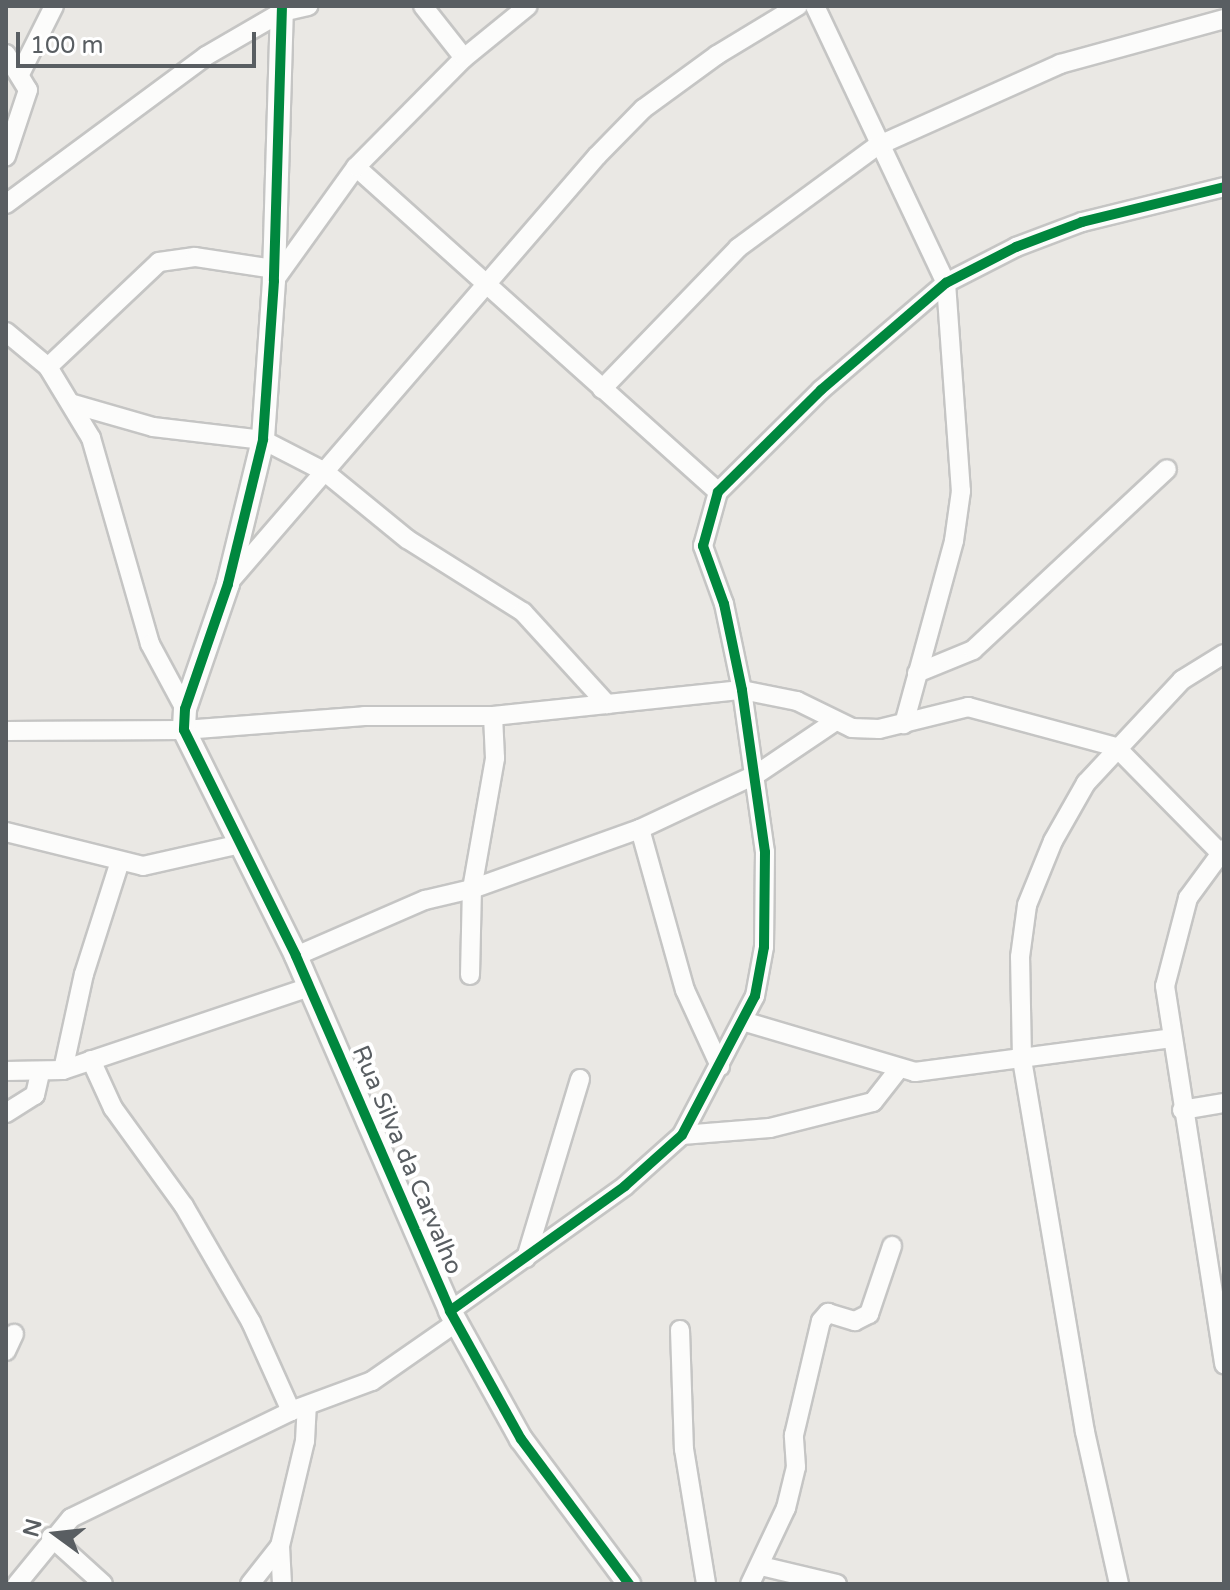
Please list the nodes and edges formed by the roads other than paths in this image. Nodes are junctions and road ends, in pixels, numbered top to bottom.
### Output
1 (54, 6) edge
2 (308, 6) edge
3 (423, 6) edge
4 (528, 6) edge
5 (798, 6) edge
6 (815, 6) edge
7 (282, 9) edge
8 (1224, 19) edge
9 (6, 54) edge
10 (464, 58) junction
11 (21, 72) junction
12 (877, 146) junction
13 (6, 156) edge
14 (356, 167) junction
15 (1224, 187) edge
16 (6, 204) edge
17 (274, 275) junction
18 (946, 283) junction
19 (485, 284) junction
20 (6, 332) edge
21 (48, 367) junction
22 (602, 389) junction
23 (73, 404) junction
24 (263, 440) junction
25 (1167, 469) dead end
26 (325, 472) junction
27 (718, 492) junction
28 (228, 584) junction
29 (1224, 654) edge
30 (917, 673) junction
31 (742, 690) junction
32 (607, 704) junction
33 (493, 716) junction
34 (185, 720) junction
35 (834, 722) junction
36 (904, 724) junction
37 (6, 731) edge
38 (1116, 747) junction
39 (757, 774) junction
40 (640, 829) junction
41 (6, 832) edge
42 (241, 844) junction
43 (1222, 851) edge
44 (119, 864) junction
45 (472, 889) junction
46 (296, 956) junction
47 (470, 975) dead end
48 (310, 987) junction
49 (746, 1022) junction
50 (1172, 1038) junction
51 (1022, 1059) junction
52 (91, 1060) junction
53 (720, 1066) junction
54 (63, 1070) junction
55 (898, 1070) junction
56 (6, 1071) edge
57 (40, 1073) junction
58 (580, 1079) dead end
59 (1224, 1103) edge
60 (1182, 1110) junction
61 (6, 1113) edge
62 (682, 1135) junction
63 (892, 1246) dead end
64 (526, 1258) junction
65 (1218, 1278) edge
66 (454, 1317) junction
67 (680, 1330) dead end
68 (14, 1334) dead end
69 (6, 1351) edge
70 (1224, 1364) edge
71 (299, 1409) junction
72 (51, 1537) junction
73 (280, 1546) junction
74 (761, 1566) junction
75 (17, 1584) edge
76 (103, 1584) edge
77 (250, 1584) edge
78 (282, 1584) edge
79 (629, 1584) edge
80 (706, 1584) edge
81 (750, 1584) edge
82 (837, 1584) edge
83 (1119, 1584) edge

1 - 11 street
2 - 7 street
3 - 10 street
4 - 10 street
5 - 19 street
6 - 12 street
7 - 16 street
7 - 17 street
8 - 12 street
9 - 11 street
10 - 14 street
11 - 13 street
12 - 18 street
12 - 22 street
14 - 17 street
14 - 19 street
15 - 18 street
17 - 21 street
17 - 24 street
18 - 27 street
18 - 30 street
19 - 22 street
19 - 26 street
20 - 21 street
21 - 23 street
22 - 27 street
23 - 24 street
23 - 34 street
24 - 26 street
24 - 28 street
25 - 30 street
26 - 28 street
26 - 32 street
27 - 31 street
28 - 34 street
29 - 38 street
30 - 36 street
31 - 32 street
31 - 35 street
31 - 39 street
32 - 33 street
33 - 34 street
33 - 45 street
34 - 37 street
34 - 42 street, Rua Silva da Carvalho
35 - 36 street
35 - 39 street
36 - 38 street
38 - 43 street
38 - 51 street
39 - 40 street
39 - 49 street
40 - 45 street
40 - 53 street
41 - 44 street
42 - 44 street
42 - 46 street, Rua Silva da Carvalho
43 - 50 street
44 - 54 street
45 - 46 street
45 - 47 street
46 - 48 street, Rua Silva da Carvalho
48 - 52 street
48 - 66 street, Rua Silva da Carvalho
49 - 53 street
49 - 55 street
50 - 51 street
50 - 60 street
51 - 55 street
51 - 83 street
52 - 54 street
52 - 71 street
53 - 62 street
54 - 57 street
55 - 62 street
56 - 57 street
57 - 61 street
58 - 64 street
59 - 60 street
60 - 65 street
62 - 64 street
63 - 74 street
64 - 66 street
65 - 70 street
66 - 71 street
66 - 79 street, Rua Silva da Carvalho
67 - 80 street
68 - 69 street
71 - 72 street
71 - 73 street
72 - 75 street
72 - 76 street
73 - 77 street
73 - 78 street
74 - 81 street
74 - 82 street

